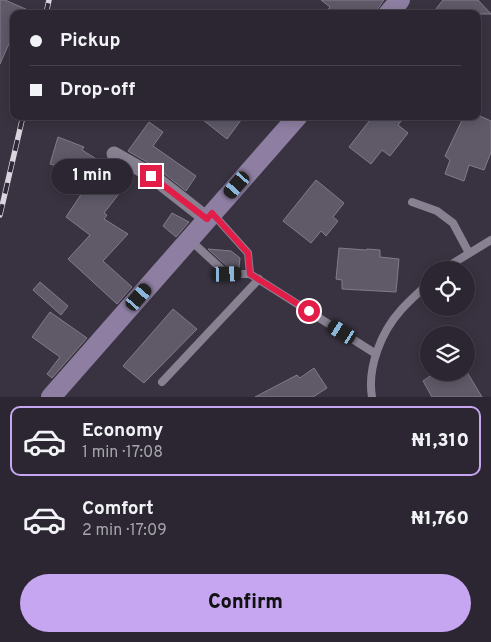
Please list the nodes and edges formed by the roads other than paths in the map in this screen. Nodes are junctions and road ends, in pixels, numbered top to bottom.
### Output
1 (400, 0) edge
2 (391, 10) edge
3 (294, 120) edge
4 (114, 154) dead end
5 (412, 202) dead end
6 (210, 216) junction
7 (189, 240) junction
8 (491, 240) edge
9 (468, 253) junction
10 (456, 261) edge
11 (250, 274) junction
12 (258, 279) junction
13 (420, 292) edge
14 (376, 354) junction
15 (162, 382) dead end
16 (369, 396) edge
17 (51, 397) edge

1 - 2 street
3 - 6 street
4 - 6 street
5 - 9 lane
6 - 7 street
6 - 11 lane
7 - 11 lane
7 - 17 street
8 - 9 lane
9 - 10 lane
11 - 12 lane
12 - 14 lane
12 - 15 lane
13 - 14 lane
14 - 16 lane

